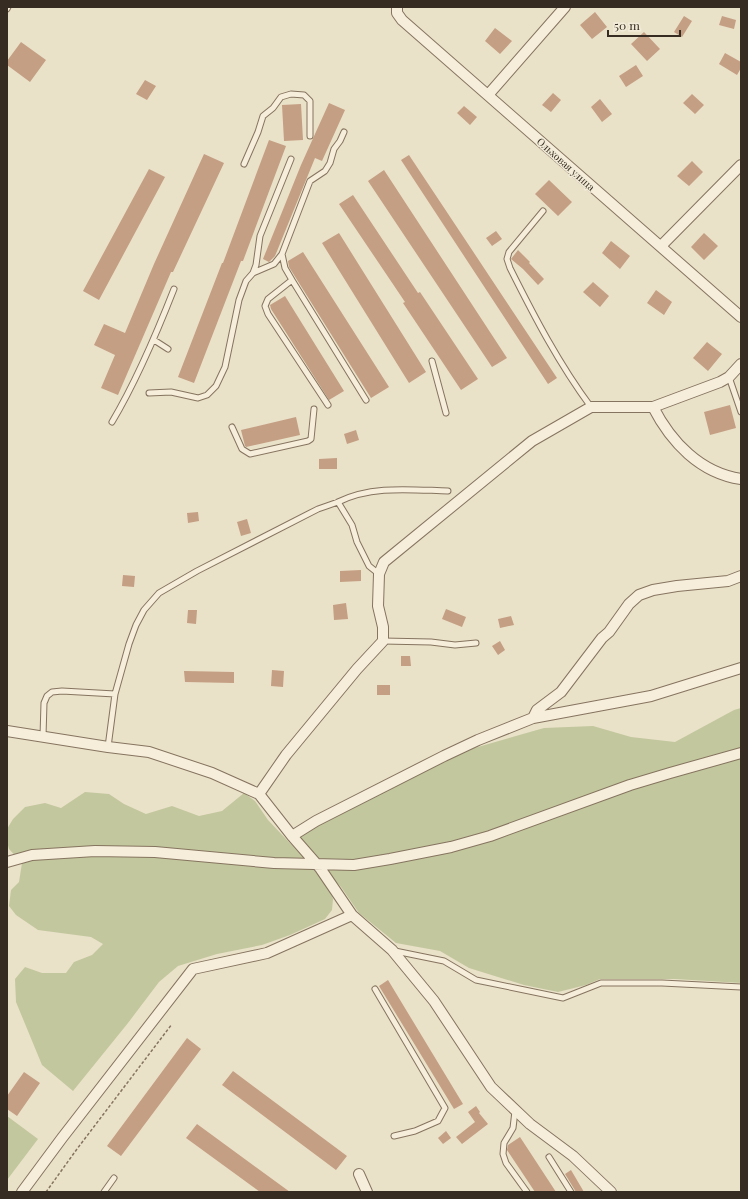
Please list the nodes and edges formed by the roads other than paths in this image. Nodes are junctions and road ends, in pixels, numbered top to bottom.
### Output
1 (398, 7) edge
2 (565, 7) edge
3 (488, 95) junction
4 (344, 132) dead end
5 (310, 136) dead end
6 (291, 159) dead end
7 (244, 164) dead end
8 (741, 165) edge
9 (543, 211) dead end
10 (661, 246) junction
11 (282, 254) junction
12 (253, 273) junction
13 (292, 280) junction
14 (174, 289) dead end
15 (741, 317) edge
16 (154, 340) junction
17 (168, 349) dead end
18 (432, 360) dead end
19 (741, 364) edge
20 (729, 377) junction
21 (149, 393) dead end
22 (366, 400) dead end
23 (328, 405) dead end
24 (591, 407) junction
25 (653, 408) junction
26 (314, 409) dead end
27 (741, 412) edge
28 (446, 413) dead end
29 (112, 422) dead end
30 (232, 427) dead end
31 (741, 479) edge
32 (448, 491) dead end
33 (338, 502) junction
34 (379, 574) junction
35 (741, 576) edge
36 (382, 641) junction
37 (476, 643) dead end
38 (741, 668) edge
39 (115, 694) junction
40 (533, 718) junction
41 (7, 731) edge
42 (43, 736) junction
43 (108, 747) junction
44 (741, 753) edge
45 (259, 794) junction
46 (292, 836) junction
47 (7, 862) edge
48 (316, 864) junction
49 (352, 915) junction
50 (392, 950) junction
51 (741, 987) edge
52 (375, 990) dead end
53 (515, 1111) junction
54 (394, 1136) dead end
55 (549, 1157) dead end
56 (359, 1174) dead end
57 (114, 1178) dead end
58 (22, 1192) edge
59 (104, 1192) edge
60 (367, 1192) edge
61 (527, 1192) edge
62 (571, 1192) edge
63 (610, 1192) edge

1 - 3 street, Ольховая улица
2 - 3 street
3 - 10 street, Ольховая улица
4 - 11 lane
5 - 7 lane
6 - 12 lane
8 - 10 street
9 - 24 lane
10 - 15 street, Ольховая улица
11 - 12 lane
11 - 13 lane
12 - 21 lane
13 - 22 lane
13 - 23 lane
14 - 16 lane
16 - 17 lane
16 - 29 lane
18 - 28 lane
19 - 20 street
20 - 25 street
20 - 27 lane
24 - 25 street
24 - 34 street
25 - 31 street
26 - 30 lane
32 - 33 lane
33 - 34 lane
33 - 39 lane
34 - 36 street
35 - 40 street
36 - 37 lane
36 - 45 street
38 - 40 street
39 - 42 lane
39 - 43 lane
40 - 46 street
41 - 42 street
42 - 43 street
43 - 45 street
44 - 48 street
45 - 46 street
46 - 48 street
47 - 48 street
48 - 49 street
49 - 50 street
49 - 58 street
50 - 51 lane
50 - 53 street
52 - 54 lane
53 - 61 lane
53 - 63 street
55 - 62 lane
56 - 60 street
57 - 59 lane

